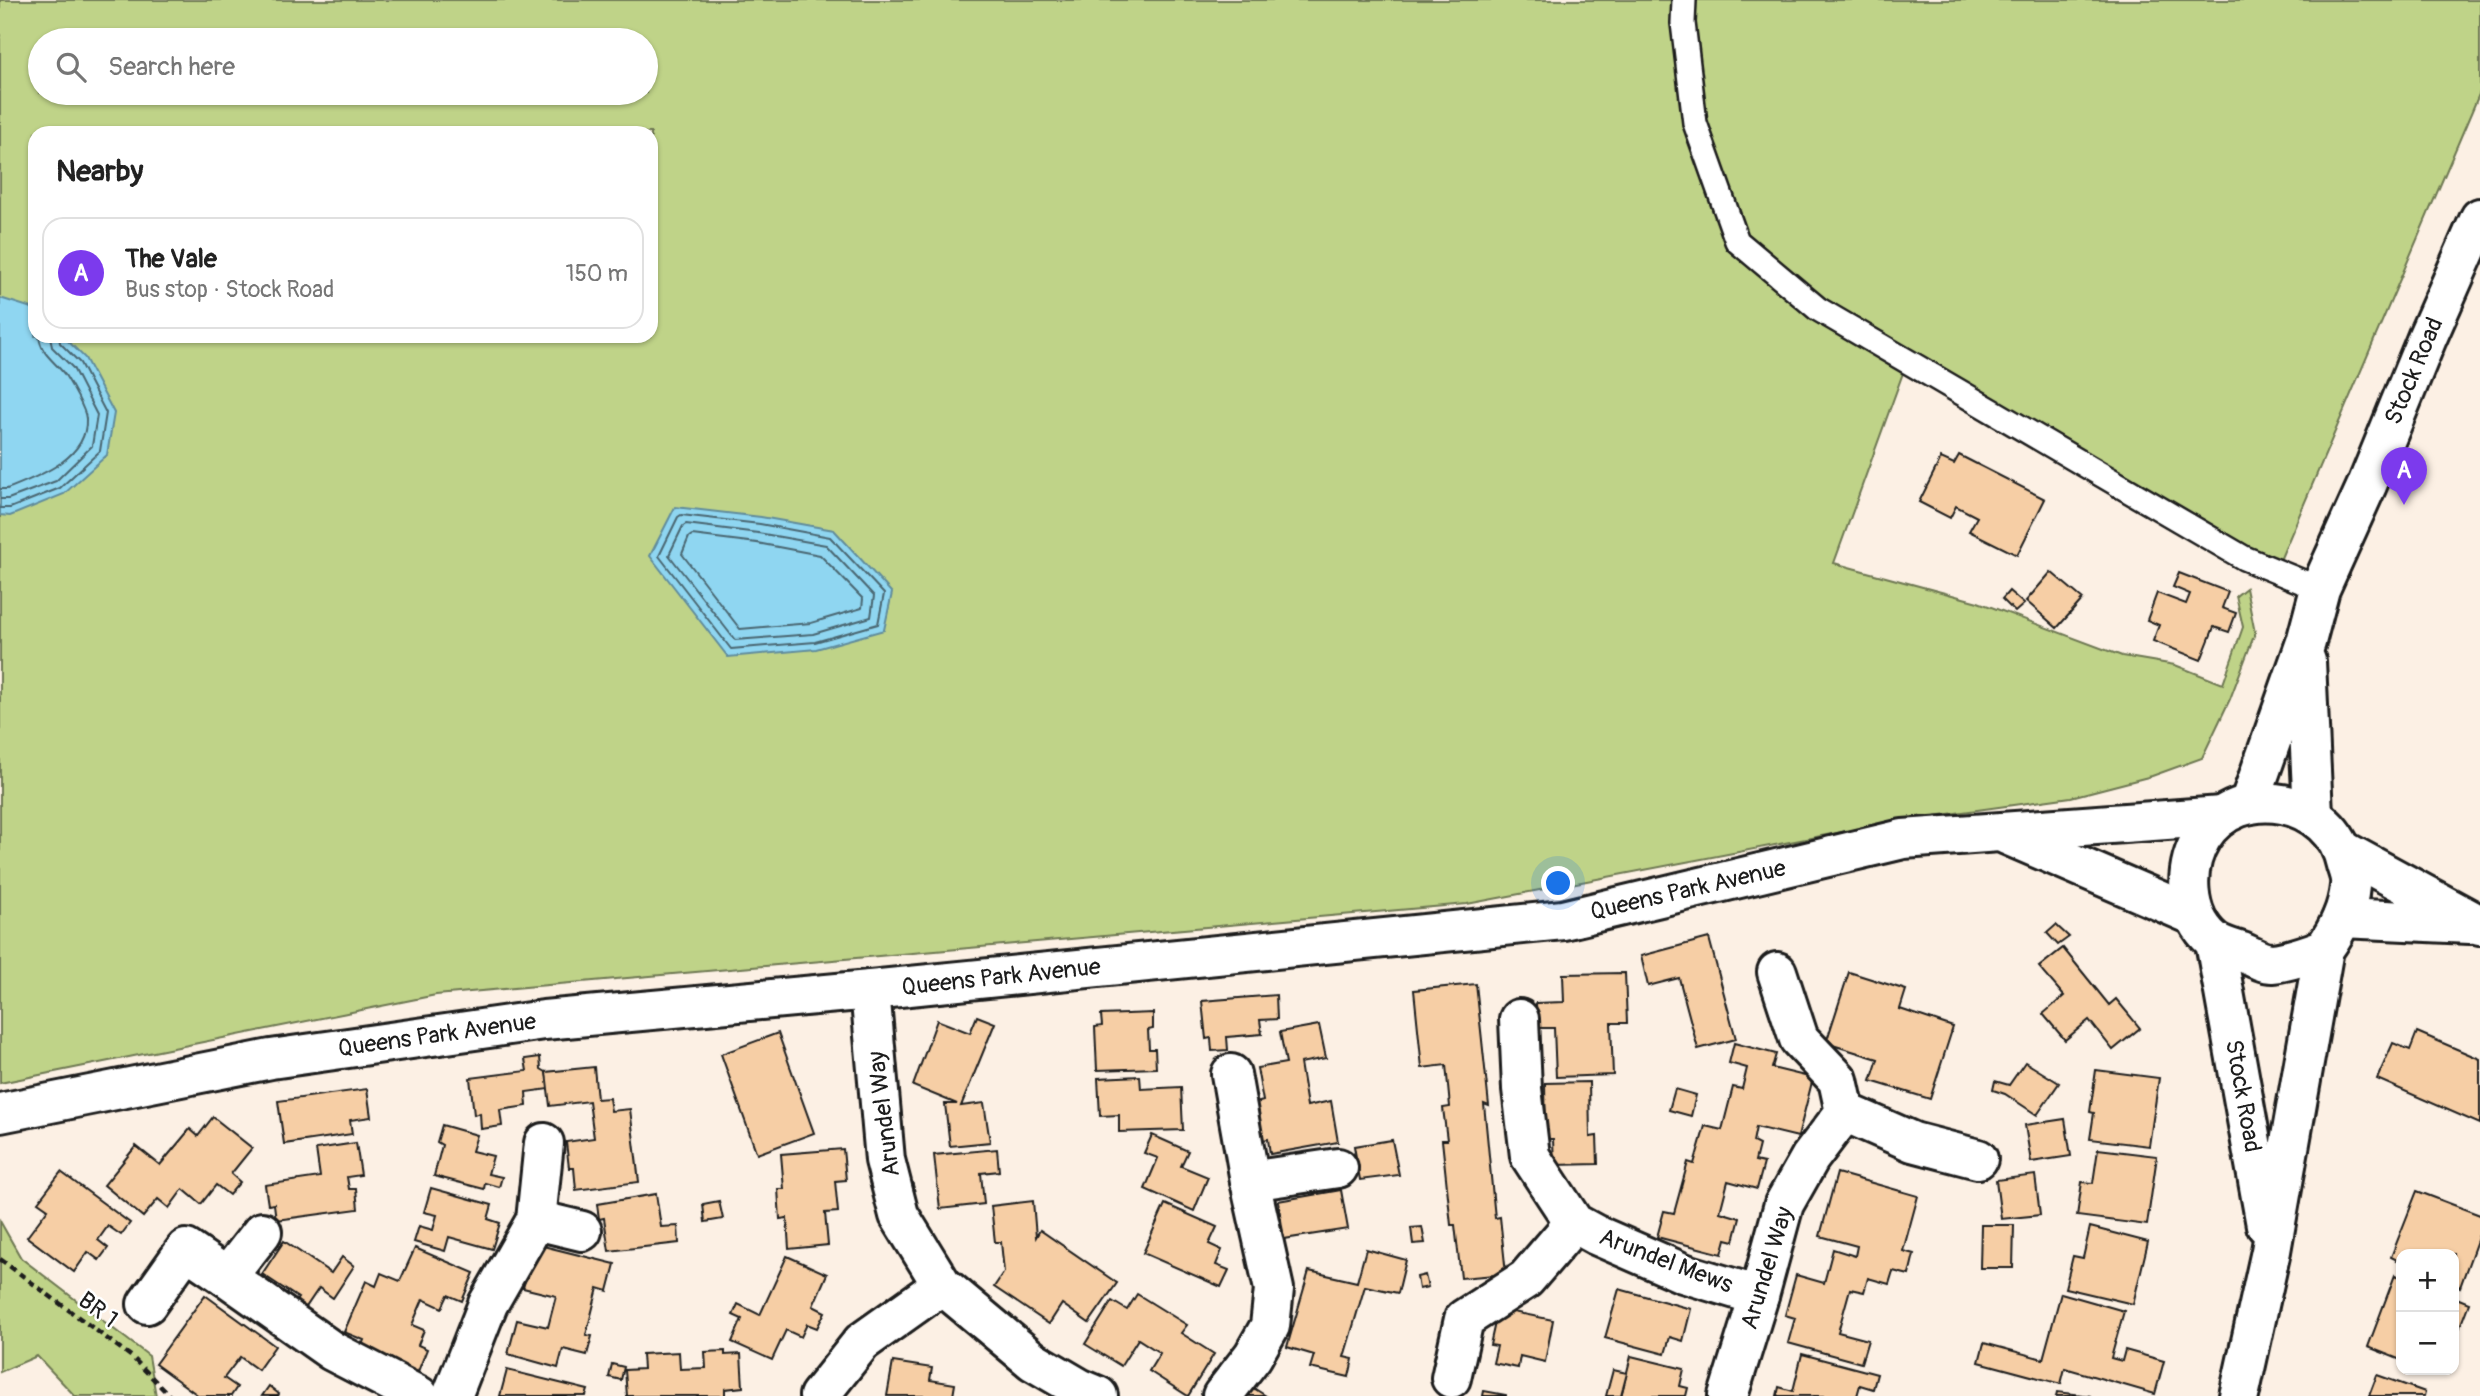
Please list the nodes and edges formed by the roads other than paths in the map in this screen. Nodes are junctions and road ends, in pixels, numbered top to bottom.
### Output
1 (1684, 0) edge
2 (2480, 218) edge
3 (2320, 589) junction
4 (2306, 642) junction
5 (2236, 810) junction
6 (2313, 814) junction
7 (2000, 832) junction
8 (2344, 851) junction
9 (2479, 924) edge
10 (2205, 928) junction
11 (2333, 934) junction
12 (1777, 972) dead end
13 (870, 990) junction
14 (1519, 1019) dead end
15 (1231, 1074) dead end
16 (1845, 1112) junction
17 (0, 1113) edge
18 (544, 1143) dead end
19 (1978, 1159) dead end
20 (1338, 1168) dead end
21 (1250, 1181) junction
22 (536, 1220) junction
23 (1574, 1223) junction
24 (582, 1231) dead end
25 (262, 1232) dead end
26 (2271, 1251) junction
27 (227, 1277) junction
28 (942, 1284) junction
29 (1759, 1296) junction
30 (147, 1304) dead end
31 (1451, 1378) dead end
32 (419, 1396) edge
33 (453, 1396) edge
34 (819, 1396) edge
35 (1098, 1396) edge
36 (1222, 1396) edge
37 (1728, 1396) edge
38 (2239, 1396) edge

1 - 3 lane
2 - 3 street, Stock Road
3 - 4 street, Stock Road
4 - 5 street, Stock Road
4 - 6 street, Stock Road
5 - 6 street, Stock Road
5 - 7 street, Queens Park Avenue
5 - 10 street, Stock Road
6 - 8 street, Stock Road
7 - 10 street, Queens Park Avenue
7 - 13 street, Queens Park Avenue
8 - 9 street
8 - 11 street, Stock Road
9 - 11 street
10 - 11 street
10 - 26 street, Stock Road
11 - 26 street, Stock Road
12 - 16 street
13 - 17 street, Queens Park Avenue
13 - 28 street, Arundel Way
14 - 23 street, Arundel Mews
15 - 21 street
16 - 19 street
16 - 29 street, Arundel Way
18 - 22 street
20 - 21 street
21 - 36 street
22 - 24 street
22 - 33 street
23 - 29 street, Arundel Mews
23 - 31 street, Arundel Mews
25 - 27 street
26 - 38 street, Stock Road
27 - 30 street
27 - 32 street
28 - 34 street
28 - 35 street, Arundel Way
29 - 37 street, Arundel Way

